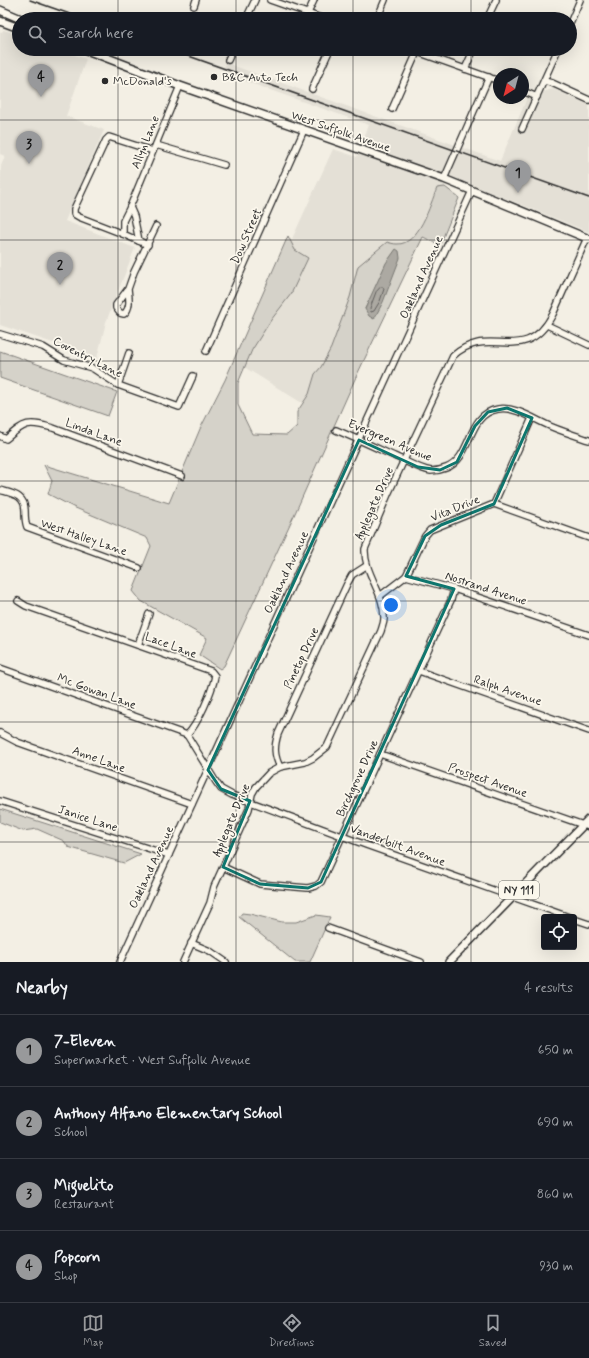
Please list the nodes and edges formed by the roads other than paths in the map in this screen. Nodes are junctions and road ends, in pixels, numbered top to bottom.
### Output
1 (255, 0) edge
2 (270, 0) edge
3 (314, 0) edge
4 (385, 0) edge
5 (496, 0) edge
6 (580, 0) edge
7 (0, 10) edge
8 (249, 12) edge
9 (305, 12) edge
10 (308, 12) edge
11 (380, 12) edge
12 (490, 12) edge
13 (575, 12) edge
14 (12, 15) edge
15 (0, 21) edge
16 (12, 25) edge
17 (102, 56) edge
18 (230, 56) edge
19 (327, 56) edge
20 (415, 56) edge
21 (428, 56) edge
22 (471, 56) edge
23 (555, 56) edge
24 (228, 60) dead end
25 (465, 69) junction
26 (489, 77) junction
27 (493, 79) edge
28 (544, 81) junction
29 (180, 86) junction
30 (312, 89) dead end
31 (529, 94) edge
32 (537, 97) junction
33 (589, 100) edge
34 (392, 109) dead end
35 (522, 129) dead end
36 (304, 130) junction
37 (156, 145) junction
38 (153, 151) junction
39 (224, 165) dead end
40 (444, 179) junction
41 (472, 191) junction
42 (130, 207) junction
43 (156, 226) dead end
44 (123, 234) junction
45 (588, 239) edge
46 (139, 241) junction
47 (148, 245) junction
48 (128, 289) dead end
49 (547, 325) junction
50 (0, 334) edge
51 (589, 345) edge
52 (206, 352) dead end
53 (129, 353) dead end
54 (193, 376) dead end
55 (118, 385) junction
56 (532, 418) junction
57 (336, 430) dead end
58 (0, 436) edge
59 (358, 440) junction
60 (589, 440) edge
61 (404, 461) junction
62 (182, 476) dead end
63 (0, 490) edge
64 (494, 504) junction
65 (589, 538) edge
66 (366, 566) junction
67 (140, 568) dead end
68 (406, 576) junction
69 (454, 589) junction
70 (380, 596) junction
71 (18, 601) dead end
72 (149, 614) dead end
73 (589, 635) edge
74 (138, 645) junction
75 (0, 668) edge
76 (419, 671) junction
77 (589, 731) edge
78 (0, 733) edge
79 (187, 735) junction
80 (380, 754) junction
81 (280, 767) junction
82 (208, 770) junction
83 (0, 802) edge
84 (250, 802) junction
85 (192, 804) junction
86 (589, 819) edge
87 (586, 826) edge
88 (342, 837) junction
89 (169, 855) junction
90 (223, 867) junction
91 (512, 897) junction
92 (560, 914) edge
93 (577, 920) edge
94 (589, 924) edge
95 (328, 928) dead end
96 (192, 943) junction
97 (120, 962) edge
98 (182, 962) edge
99 (226, 962) edge
100 (421, 962) edge
101 (449, 962) edge

1 - 8 street
2 - 9 street
3 - 10 street
4 - 11 street
5 - 12 street
6 - 13 street
7 - 14 main road
15 - 16 main road
17 - 29 main road, West Suffolk Avenue
18 - 24 street
19 - 30 street
20 - 34 street
21 - 25 street
22 - 25 street
23 - 28 street
25 - 26 street
26 - 27 street
26 - 40 street
28 - 32 street
28 - 33 street
29 - 36 main road, West Suffolk Avenue
29 - 37 street, Allyn Lane
31 - 32 street
32 - 35 street
36 - 40 main road, West Suffolk Avenue
36 - 52 street, Dow Street
37 - 38 street, Allyn Lane
37 - 39 street
38 - 42 street, Allyn Lane
38 - 44 street
40 - 41 main road, West Suffolk Avenue
41 - 45 main road, West Suffolk Avenue
41 - 59 street, Oakland Avenue
42 - 44 street, Allyn Lane
42 - 46 street
43 - 47 street
44 - 46 street
45 - 49 street, Applegate Drive
46 - 47 street
47 - 48 street
49 - 51 street
49 - 61 street, Applegate Drive
50 - 55 street, Coventry Lane
53 - 55 street
54 - 55 street, Coventry Lane
56 - 60 street, Evergreen Avenue
56 - 61 street, Evergreen Avenue
56 - 64 street, Vita Drive
57 - 59 street, Evergreen Avenue
58 - 62 street, Linda Lane
59 - 61 street, Evergreen Avenue
59 - 82 street, Oakland Avenue
61 - 66 street, Applegate Drive
63 - 67 street, West Halley Lane
64 - 65 street
64 - 68 street, Vita Drive
66 - 70 street, Applegate Drive
66 - 81 street, Pinetop Drive
68 - 69 street, Nostrand Avenue
68 - 70 street
69 - 73 street, Nostrand Avenue
69 - 76 street, Birchgrove Drive
70 - 81 street, Applegate Drive
71 - 74 street, Lace Lane
72 - 74 street
74 - 79 street, Lace Lane
75 - 79 street, Mc Gowan Lane
76 - 77 street, Ralph Avenue
76 - 80 street, Birchgrove Drive
78 - 85 street, Anne Lane
79 - 82 street
80 - 87 street, Prospect Avenue
80 - 88 street, Birchgrove Drive
81 - 84 street, Applegate Drive
82 - 84 street, Vanderbilt Avenue
82 - 85 street, Oakland Avenue
83 - 89 street, Janice Lane
84 - 88 street, Vanderbilt Avenue
84 - 90 street, Applegate Drive
85 - 89 street, Oakland Avenue
86 - 87 main road, NY 111
87 - 91 main road, NY 111
88 - 90 street, Birchgrove Drive
88 - 91 street, Vanderbilt Avenue
89 - 97 street, Oakland Avenue
90 - 96 street, Applegate Drive
91 - 92 street, Vanderbilt Avenue
91 - 101 main road, NY 111
93 - 94 street
95 - 100 street
96 - 98 street, Applegate Drive
96 - 99 street

